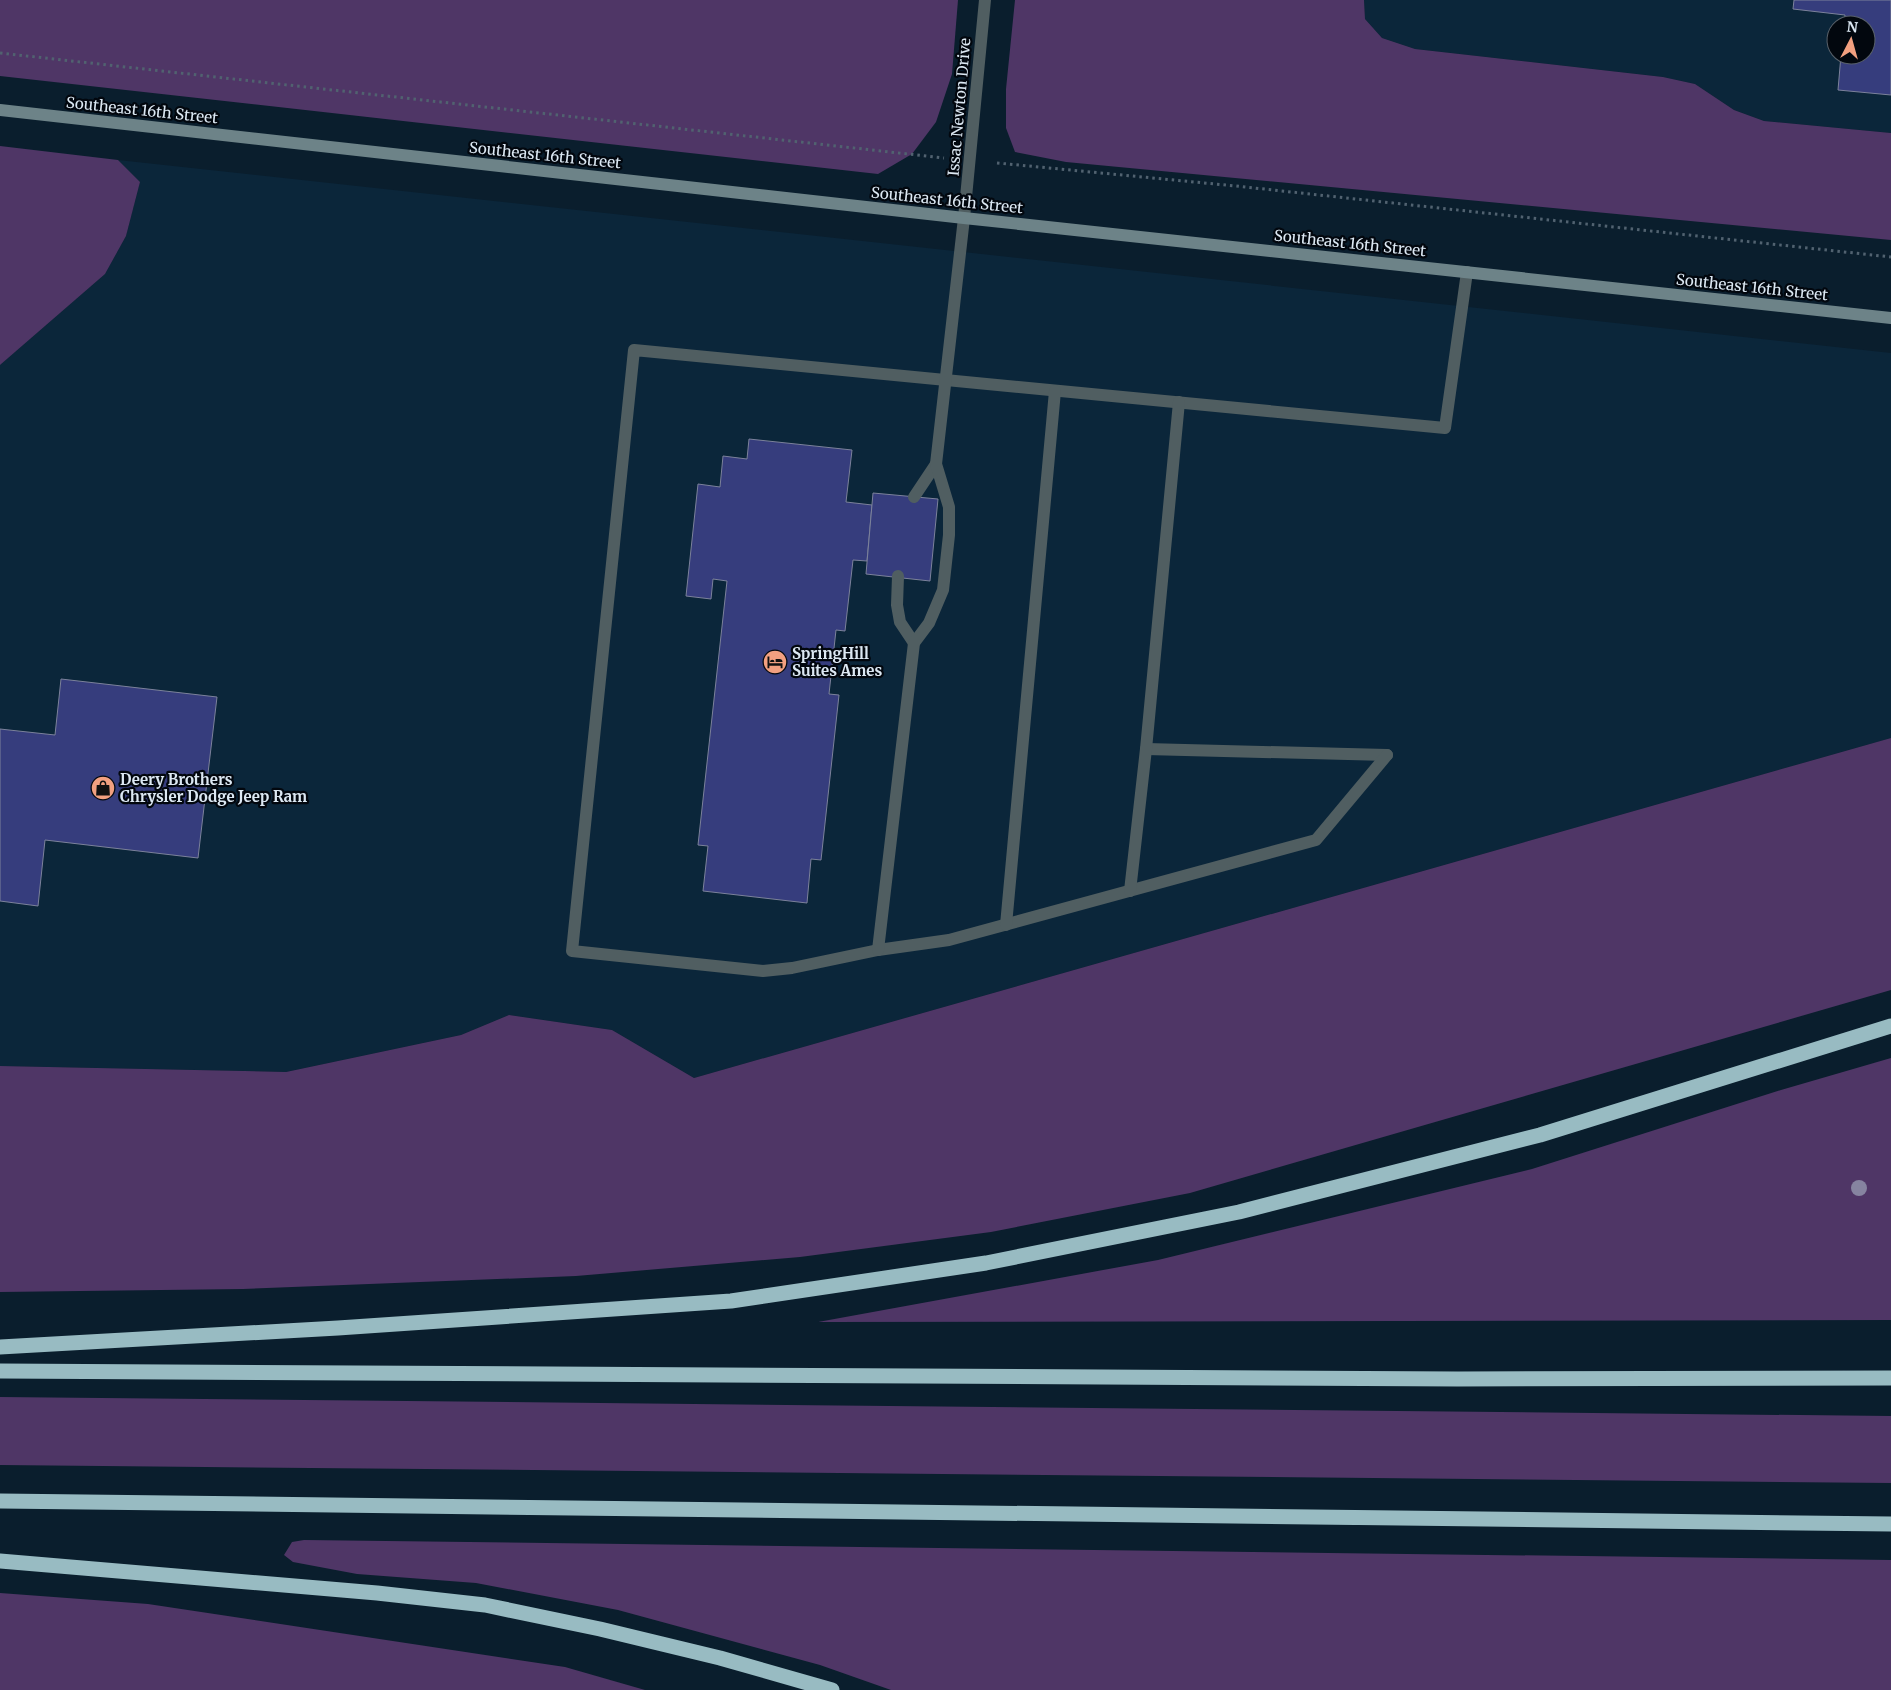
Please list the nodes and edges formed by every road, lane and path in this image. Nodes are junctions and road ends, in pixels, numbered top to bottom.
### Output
1 (985, 0) edge
2 (0, 53) edge
3 (0, 110) edge
4 (912, 154) dead end
5 (1022, 166) dead end
6 (964, 218) junction
7 (1891, 257) edge
8 (1467, 272) junction
9 (1891, 318) edge
10 (946, 380) junction
11 (1055, 391) junction
12 (1179, 402) junction
13 (936, 464) junction
14 (914, 498) dead end
15 (898, 576) dead end
16 (914, 643) junction
17 (1146, 749) junction
18 (1130, 891) junction
19 (1006, 924) junction
20 (878, 950) junction
21 (1891, 1026) edge
22 (0, 1347) edge
23 (0, 1370) edge
24 (1891, 1378) edge
25 (0, 1501) edge
26 (1891, 1524) edge
27 (0, 1561) edge
28 (832, 1690) edge

1 - 6 street, Issac Newton Drive
2 - 4 path
3 - 6 main road, Southeast 16th Street
5 - 7 path
6 - 8 main road, Southeast 16th Street
6 - 10 street, Issac Newton Drive
8 - 9 main road, Southeast 16th Street
8 - 12 street
10 - 11 street
10 - 13 street, Issac Newton Drive
10 - 20 street
11 - 12 street
11 - 19 street
12 - 17 street
13 - 14 street
13 - 16 street
15 - 16 street
16 - 20 street
17 - 18 street
17 - 18 street
18 - 19 street
19 - 20 street
21 - 22 highway
23 - 24 highway
25 - 26 highway
27 - 28 highway

